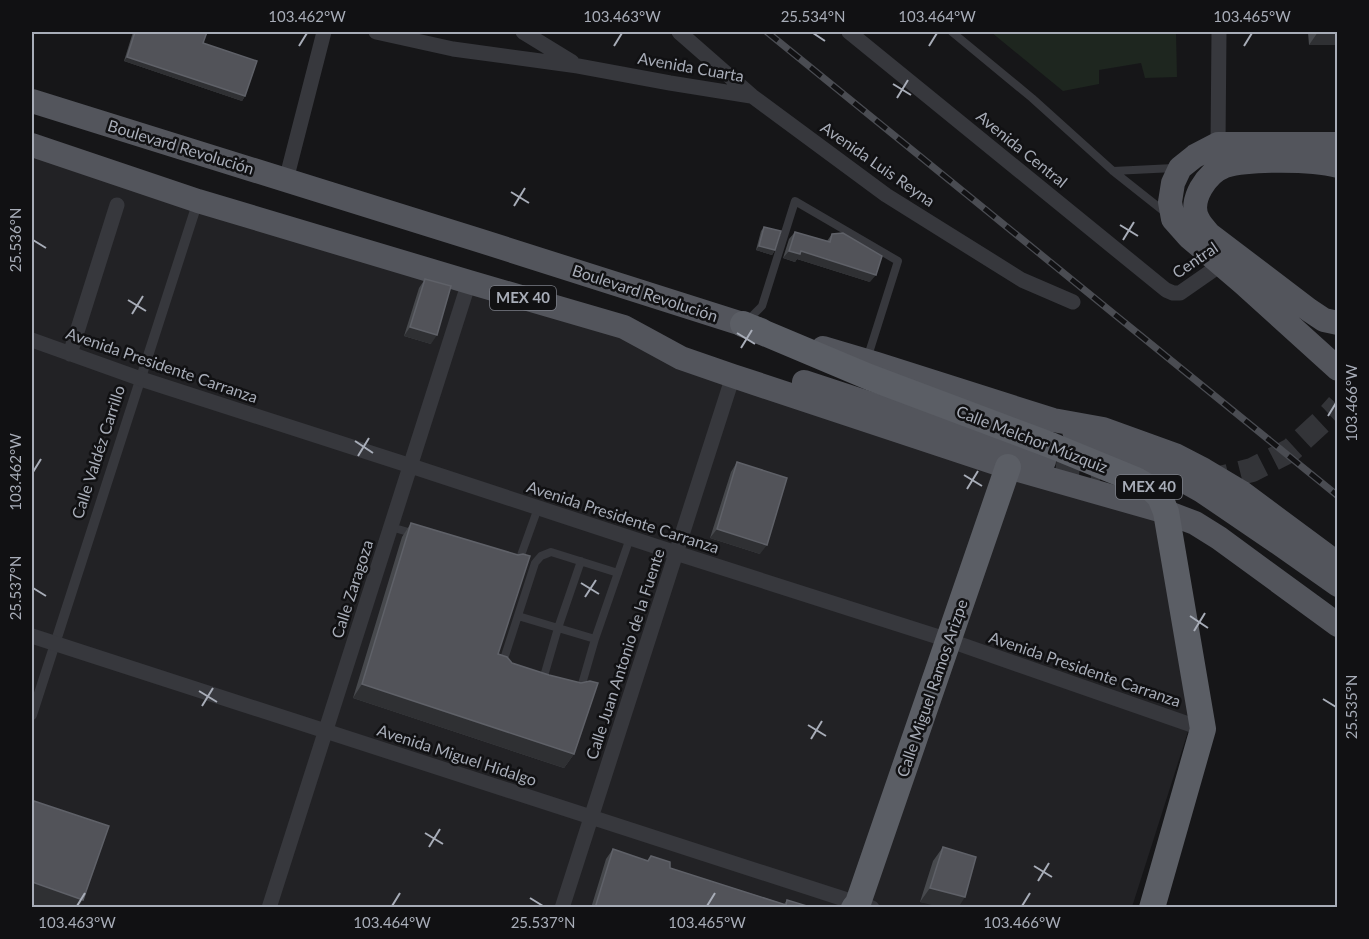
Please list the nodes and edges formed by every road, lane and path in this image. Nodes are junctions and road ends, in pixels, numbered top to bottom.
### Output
1 (324, 32) edge
2 (376, 32) edge
3 (523, 32) edge
4 (679, 32) edge
5 (849, 32) edge
6 (952, 32) edge
7 (1219, 32) edge
8 (578, 66) junction
9 (752, 96) junction
10 (32, 100) edge
11 (1218, 144) junction
12 (1338, 144) edge
13 (32, 145) edge
14 (1338, 166) edge
15 (1180, 168) junction
16 (1113, 171) junction
17 (286, 180) junction
18 (198, 201) junction
19 (117, 205) dead end
20 (1173, 219) junction
21 (1229, 259) junction
22 (470, 282) junction
23 (1173, 293) joint
24 (1073, 302) dead end
25 (1338, 323) edge
26 (743, 324) junction
27 (624, 327) junction
28 (32, 340) edge
29 (70, 354) junction
30 (867, 361) junction
31 (1338, 369) edge
32 (733, 376) junction
33 (141, 379) junction
34 (1053, 420) junction
35 (1056, 465) tunnel mouth
36 (411, 466) junction
37 (1008, 467) junction
38 (538, 508) junction
39 (1166, 512) junction
40 (391, 527) junction
41 (424, 537) edge
42 (630, 538) junction
43 (676, 554) junction
44 (581, 561) junction
45 (510, 563) edge
46 (1338, 564) edge
47 (618, 573) junction
48 (1338, 585) edge
49 (518, 616) junction
50 (1338, 625) edge
51 (558, 628) junction
52 (32, 636) edge
53 (595, 639) junction
54 (948, 640) junction
55 (55, 644) junction
56 (508, 673) edge
57 (530, 680) edge
58 (573, 691) edge
59 (32, 715) edge
60 (1203, 729) junction
61 (325, 731) junction
62 (591, 817) junction
63 (861, 906) edge
64 (269, 908) edge
65 (562, 908) edge
66 (1152, 908) edge

1 - 17 street
2 - 8 street, Avenida Cuarta
3 - 8 street
4 - 9 street, Avenida Luis Reyna
5 - 23 street, Avenida Central
6 - 16 lane
7 - 11 street
8 - 9 street, Avenida Cuarta
9 - 24 street, Avenida Luis Reyna
10 - 17 main road, Boulevard Revolución / MEX 40
11 - 12 main road
11 - 15 main road
13 - 18 main road, MEX 40
14 - 21 main road
15 - 16 lane
15 - 20 main road
16 - 20 lane
17 - 26 main road, Boulevard Revolución / MEX 40
18 - 22 main road, MEX 40
18 - 33 street, Calle Valdéz Carrillo
19 - 29 street
20 - 21 main road
21 - 23 street, Central
21 - 25 main road
21 - 31 main road
22 - 27 main road, MEX 40
22 - 36 street, Calle Zaragoza
26 - 30 main road, Boulevard Revolución
26 - 30 lane
26 - 39 highway, Calle Melchor Múzquiz / MEX 40
27 - 32 main road, MEX 40
27 - 35 main road
28 - 29 street, Avenida Presidente Carranza
29 - 33 street, Avenida Presidente Carranza
30 - 34 main road, Boulevard Revolución
32 - 37 main road, MEX 40
32 - 43 street, Calle Juan Antonio de la Fuente
33 - 36 street, Avenida Presidente Carranza
33 - 55 street, Calle Valdéz Carrillo
34 - 46 main road, Boulevard Revolución
34 - 48 main road
36 - 38 street, Avenida Presidente Carranza
36 - 40 street, Calle Zaragoza
37 - 39 main road, MEX 40
37 - 54 highway, Calle Miguel Ramos Arizpe
38 - 42 street, Avenida Presidente Carranza
38 - 45 lane
39 - 50 main road
39 - 60 highway, Calle Melchor Múzquiz / MEX 40
40 - 41 lane
40 - 61 street, Calle Zaragoza
42 - 43 street, Avenida Presidente Carranza
42 - 47 lane
43 - 54 street, Avenida Presidente Carranza
43 - 62 street, Calle Juan Antonio de la Fuente
44 - 47 lane
44 - 49 lane
44 - 51 lane
47 - 53 lane
49 - 51 lane
49 - 56 lane
51 - 53 lane
51 - 57 lane
52 - 55 street, Avenida Miguel Hidalgo
53 - 58 lane
54 - 60 street, Avenida Presidente Carranza
54 - 63 highway, Calle Miguel Ramos Arizpe
55 - 59 street, Calle Valdéz Carrillo
55 - 61 street, Avenida Miguel Hidalgo
60 - 66 highway, Calle Melchor Múzquiz / MEX 40
61 - 62 street, Avenida Miguel Hidalgo
61 - 64 street, Calle Zaragoza
62 - 63 street, Avenida Miguel Hidalgo
62 - 65 street, Calle Juan Antonio de la Fuente

